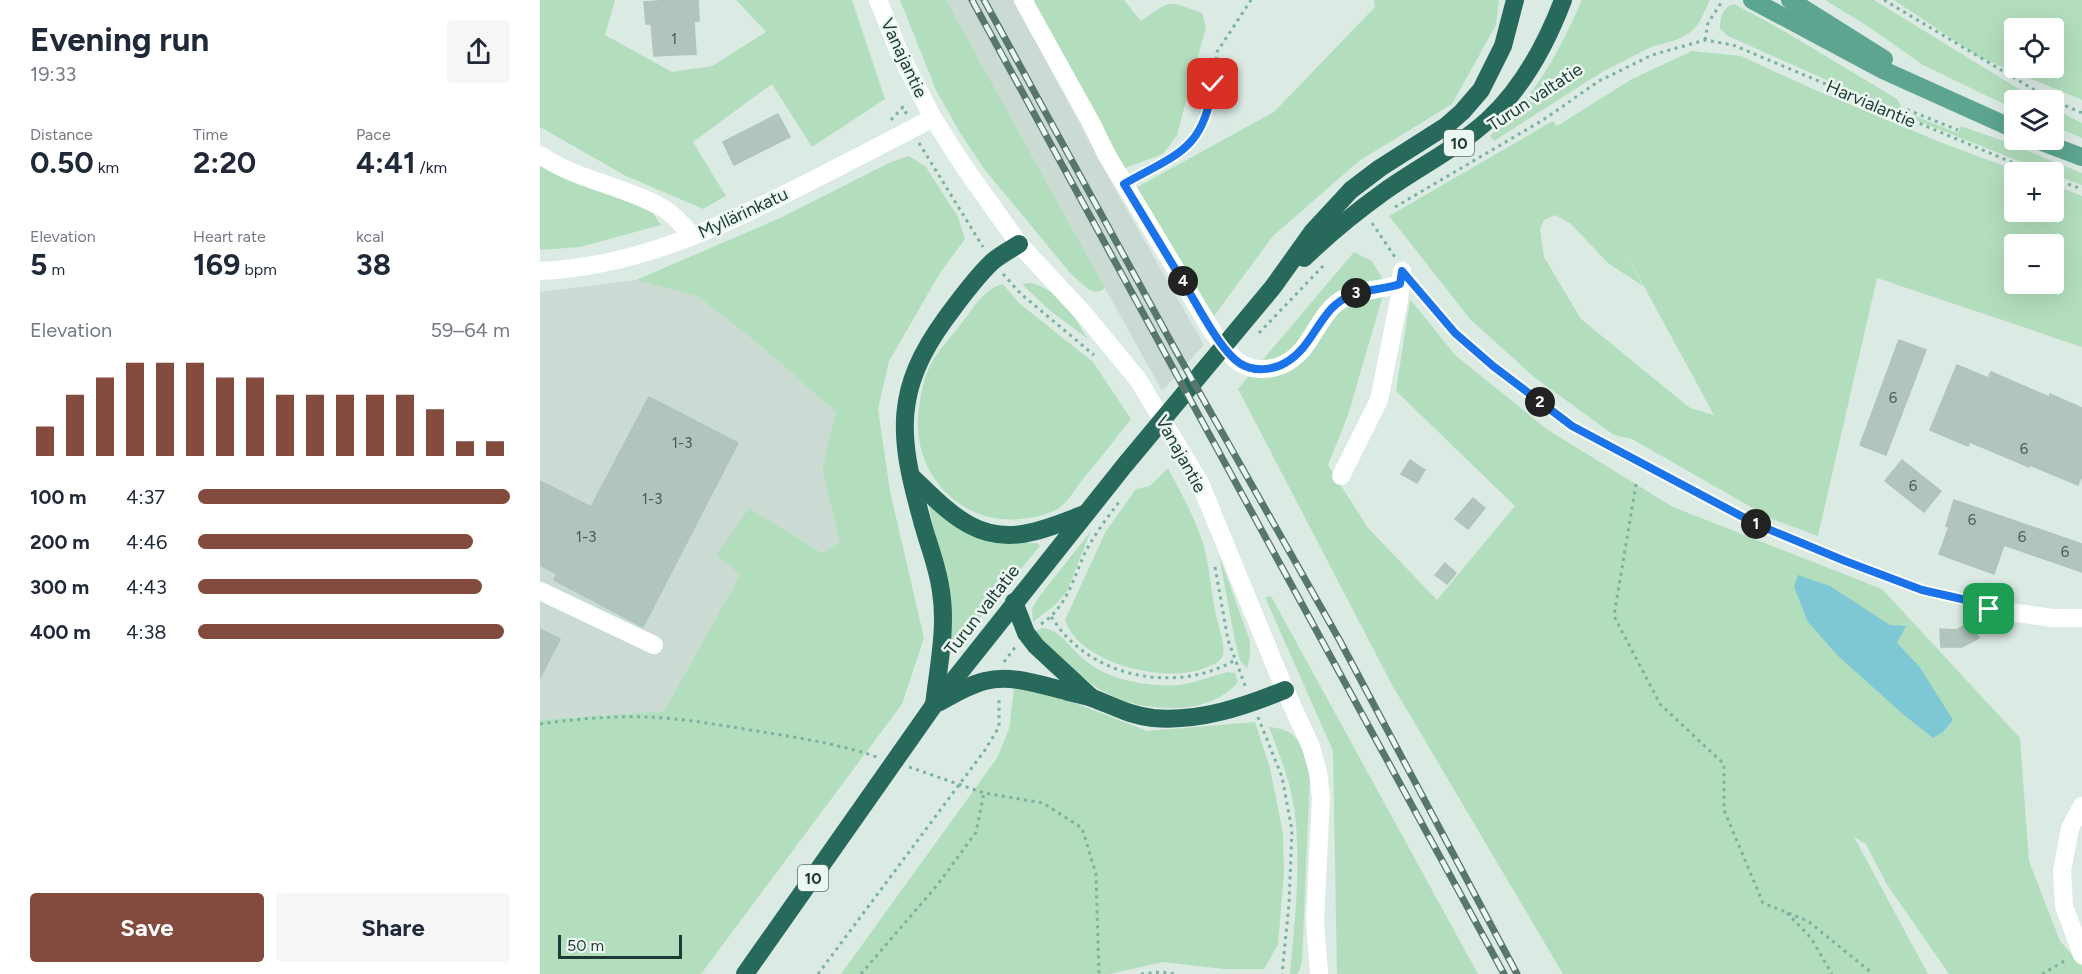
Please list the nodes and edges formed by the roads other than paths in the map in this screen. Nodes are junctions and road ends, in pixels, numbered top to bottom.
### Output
1 (878, 0) edge
2 (1023, 0) edge
3 (1515, 0) edge
4 (1563, 0) edge
5 (1752, 0) edge
6 (1790, 0) edge
7 (1954, 102) junction
8 (933, 118) junction
9 (2004, 124) edge
10 (2063, 150) edge
11 (540, 155) edge
12 (2082, 157) edge
13 (693, 236) junction
14 (1019, 244) junction
15 (540, 271) edge
16 (1273, 287) junction
17 (911, 476) junction
18 (1341, 476) dead end
19 (1087, 513) junction
20 (540, 591) edge
21 (1014, 602) junction
22 (1984, 604) road end
23 (2082, 618) edge
24 (654, 645) dead end
25 (1285, 690) junction
26 (1092, 698) junction
27 (934, 705) junction
28 (2082, 806) edge
29 (2082, 955) edge
30 (745, 974) edge
31 (1319, 974) edge

1 - 8 street, Vanajantie
2 - 18 street
3 - 16 highway, Turun valtatie / 10
4 - 16 highway, Turun valtatie / 10
5 - 7 main road, Harvialantie
6 - 7 main road, Harvialantie
7 - 9 main road, Harvialantie
8 - 13 street, Myllärinkatu
8 - 14 street, Vanajantie
10 - 12 main road
11 - 13 street
13 - 15 street, Myllärinkatu
14 - 17 highway
14 - 25 street, Vanajantie
16 - 19 highway, Turun valtatie / 10
17 - 19 highway
17 - 27 highway
19 - 21 highway, Turun valtatie / 10
20 - 24 street
21 - 26 highway
21 - 27 highway, Turun valtatie / 10
22 - 23 street
25 - 26 highway
25 - 31 street, Vanajantie
26 - 27 highway
27 - 30 highway, Turun valtatie / 10
28 - 29 street

